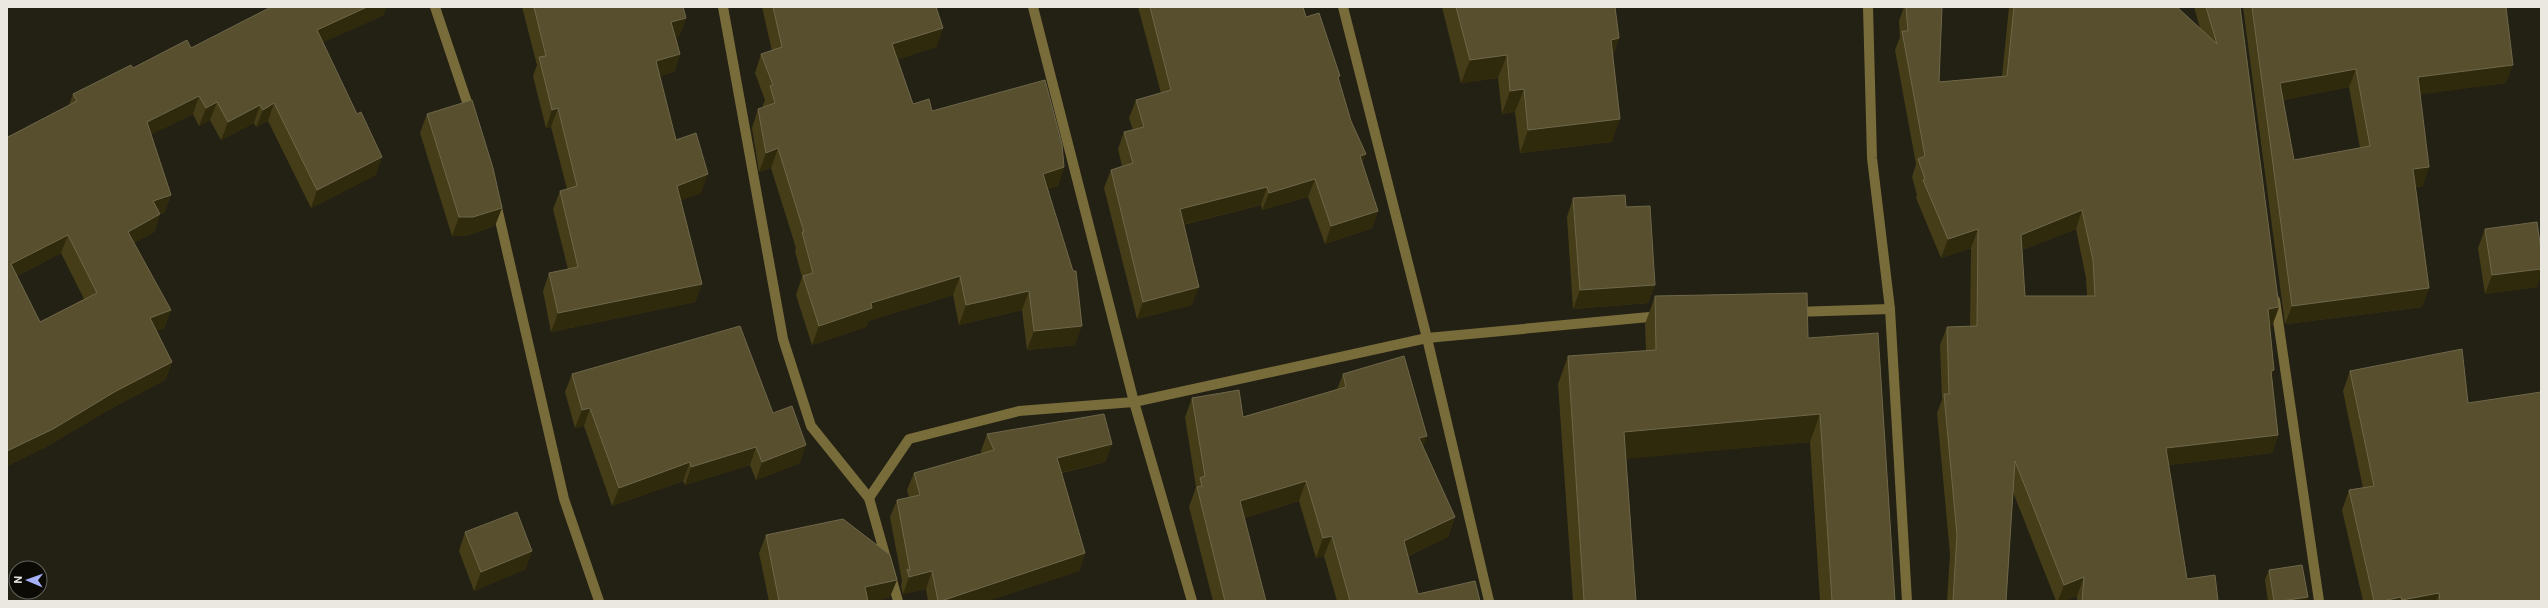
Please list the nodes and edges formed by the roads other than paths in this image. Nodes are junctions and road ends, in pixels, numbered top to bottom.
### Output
1 (435, 7) edge
2 (722, 7) edge
3 (1033, 7) edge
4 (1343, 7) edge
5 (1868, 7) edge
6 (476, 126) edge
7 (495, 195) edge
8 (2274, 290) edge
9 (1890, 309) junction
10 (1780, 312) edge
11 (1670, 316) edge
12 (1427, 338) junction
13 (1134, 402) junction
14 (869, 498) junction
15 (600, 601) edge
16 (898, 601) edge
17 (1192, 601) edge
18 (1489, 601) edge
19 (1908, 601) edge
20 (2319, 601) edge

1 - 6 street
2 - 14 street
3 - 13 street
4 - 12 street
5 - 9 street
7 - 15 street
8 - 20 street
9 - 10 street
9 - 19 street
11 - 12 street
12 - 13 street
12 - 18 street
13 - 14 street
13 - 17 street
14 - 16 street

